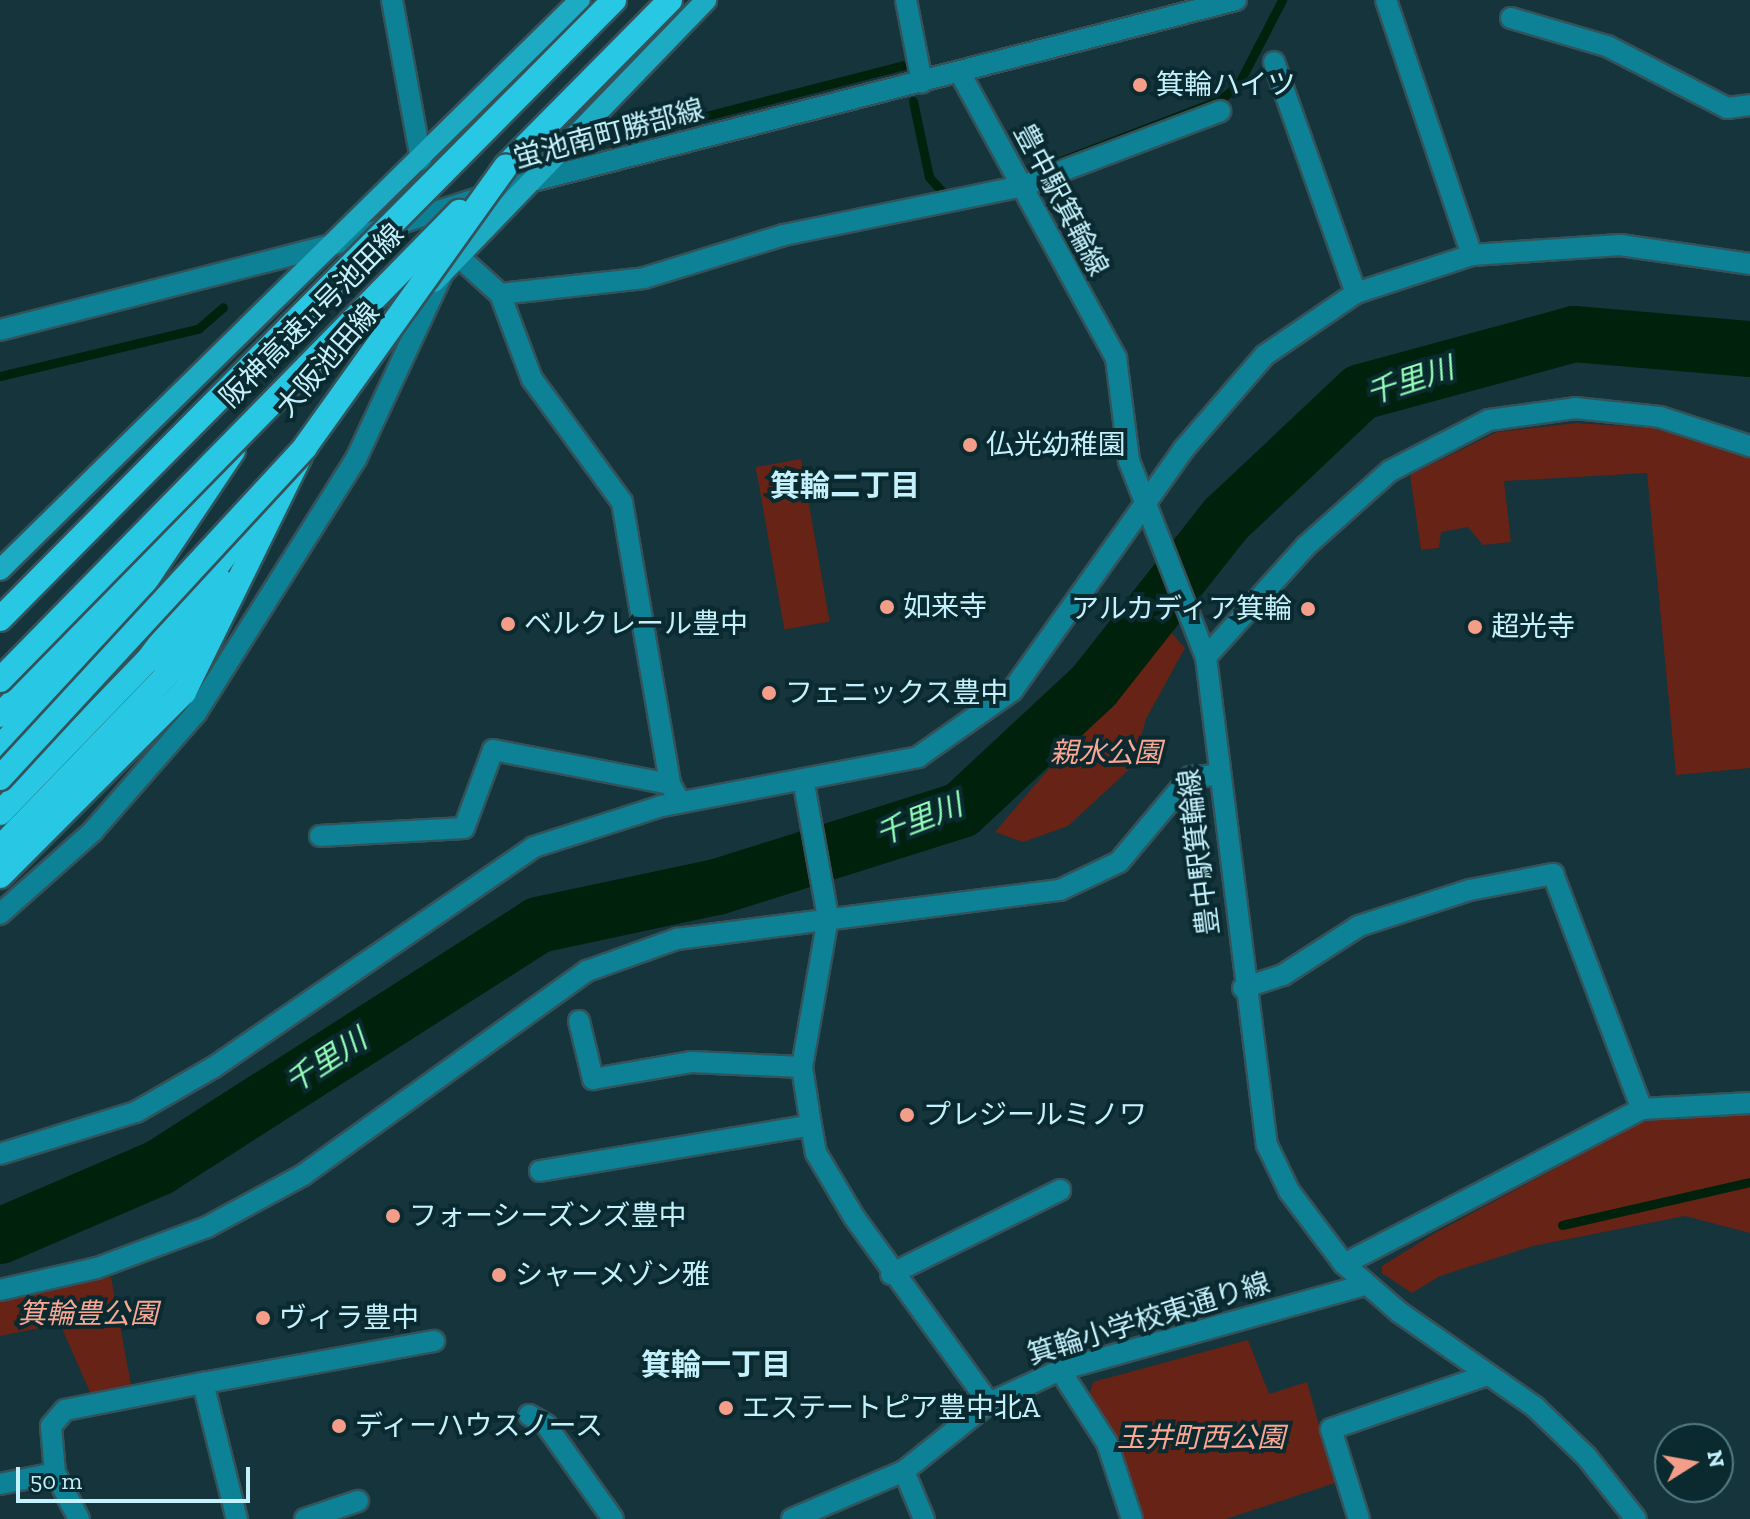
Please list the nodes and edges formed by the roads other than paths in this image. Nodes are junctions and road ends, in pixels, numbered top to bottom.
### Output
1 (392, 0) edge
2 (580, 0) edge
3 (614, 0) edge
4 (670, 0) edge
5 (706, 0) edge
6 (906, 0) edge
7 (1236, 0) edge
8 (1386, 0) edge
9 (1511, 18) dead end
10 (1274, 62) dead end
11 (960, 73) junction
12 (922, 82) junction
13 (1750, 105) edge
14 (1220, 111) dead end
15 (421, 160) junction
16 (506, 166) junction
17 (529, 182) junction
18 (1022, 186) junction
19 (338, 243) junction
20 (1472, 255) junction
21 (451, 263) junction
22 (1750, 264) edge
23 (1356, 293) junction
24 (500, 294) junction
25 (0, 330) edge
26 (266, 403) junction
27 (1750, 446) edge
28 (305, 447) junction
29 (1148, 508) junction
30 (0, 570) edge
31 (0, 619) edge
32 (1204, 652) junction
33 (0, 680) edge
34 (0, 715) edge
35 (0, 747) edge
36 (0, 766) edge
37 (1218, 775) junction
38 (0, 778) edge
39 (670, 784) junction
40 (805, 790) junction
41 (680, 802) junction
42 (0, 813) edge
43 (320, 836) dead end
44 (0, 848) edge
45 (0, 876) edge
46 (0, 914) edge
47 (827, 914) junction
48 (1243, 988) junction
49 (579, 1021) dead end
50 (802, 1067) junction
51 (1750, 1103) edge
52 (1642, 1109) junction
53 (811, 1125) junction
54 (0, 1154) edge
55 (540, 1171) dead end
56 (1060, 1190) dead end
57 (1344, 1264) junction
58 (891, 1274) junction
59 (1365, 1285) junction
60 (0, 1290) edge
61 (434, 1341) dead end
62 (1060, 1370) junction
63 (1487, 1375) junction
64 (203, 1383) junction
65 (989, 1403) junction
66 (529, 1415) dead end
67 (904, 1471) junction
68 (55, 1473) junction
69 (0, 1484) edge
70 (358, 1501) dead end
71 (79, 1519) edge
72 (237, 1519) edge
73 (305, 1519) edge
74 (613, 1519) edge
75 (792, 1519) edge
76 (924, 1519) edge
77 (1132, 1519) edge
78 (1359, 1519) edge
79 (1636, 1519) edge

1 - 15 street
2 - 15 main road
3 - 31 highway, 阪神高速11号池田線, bridge
4 - 16 highway, 阪神高速11号池田線
5 - 17 main road, 大阪池田線
6 - 12 street
7 - 11 street, 蛍池南町勝部線
8 - 20 street
9 - 13 street
10 - 23 street
11 - 12 street, 蛍池南町勝部線
11 - 18 street, 豊中駅箕輪線
12 - 17 street, 蛍池南町勝部線
14 - 18 street
15 - 19 main road
16 - 26 highway, 阪神高速11号池田線, bridge
16 - 28 highway, bridge
17 - 19 street, 蛍池南町勝部線
17 - 21 main road, 大阪池田線
18 - 24 street
18 - 29 street, 豊中駅箕輪線
19 - 25 street, 蛍池南町勝部線
19 - 30 main road
20 - 22 street
20 - 23 street
21 - 24 street
21 - 36 main road, 大阪池田線
21 - 46 street
23 - 29 street
24 - 39 street
26 - 33 highway, 阪神高速11号池田線, bridge
26 - 34 highway, bridge
26 - 35 highway, bridge
27 - 32 street
28 - 38 highway, bridge
28 - 42 highway, bridge
28 - 44 highway, bridge
28 - 45 highway, bridge
29 - 32 street, 豊中駅箕輪線
29 - 40 street
32 - 37 street, 豊中駅箕輪線
37 - 47 street
37 - 48 street, 豊中駅箕輪線
39 - 41 street
39 - 43 street
40 - 41 street
40 - 47 street
41 - 54 street
47 - 50 street
47 - 60 street
48 - 52 street
48 - 57 street, 豊中駅箕輪線
49 - 50 street
50 - 53 street
51 - 52 street
52 - 57 street
53 - 55 street
53 - 58 street
56 - 58 street
57 - 59 street, 豊中駅箕輪線
58 - 65 street
59 - 62 street, 箕輪小学校東通り線
59 - 63 street, 豊中駅箕輪線
61 - 64 street
62 - 65 street, 箕輪小学校東通り線
62 - 77 street
63 - 78 street
63 - 79 street, 豊中駅箕輪線
64 - 68 street
64 - 72 street
65 - 67 street, 箕輪小学校東通り線
66 - 74 street
67 - 75 street, 箕輪小学校東通り線
67 - 76 street
68 - 69 street
68 - 71 street
70 - 73 street

